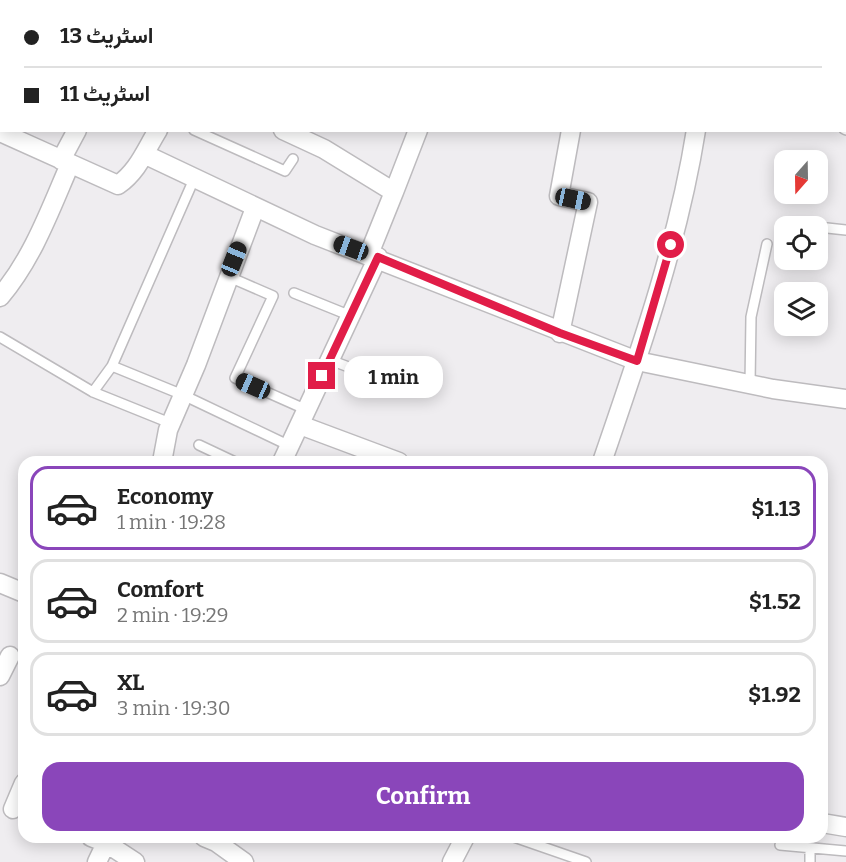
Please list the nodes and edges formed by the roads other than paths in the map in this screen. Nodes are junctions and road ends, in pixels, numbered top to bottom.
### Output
1 (0, 132) edge
2 (76, 132) edge
3 (157, 132) edge
4 (198, 132) edge
5 (287, 132) edge
6 (417, 132) edge
7 (571, 132) edge
8 (696, 132) edge
9 (146, 155) junction
10 (293, 159) dead end
11 (65, 162) junction
12 (194, 179) junction
13 (394, 192) junction
14 (255, 208) junction
15 (828, 228) edge
16 (846, 230) edge
17 (767, 244) dead end
18 (373, 256) junction
19 (227, 276) junction
20 (294, 293) dead end
21 (0, 297) edge
22 (351, 316) junction
23 (560, 333) junction
24 (0, 337) edge
25 (330, 360) junction
26 (637, 361) junction
27 (112, 366) junction
28 (750, 384) junction
29 (407, 389) dead end
30 (93, 392) junction
31 (183, 395) junction
32 (846, 399) edge
33 (303, 417) junction
34 (170, 423) junction
35 (199, 445) dead end
36 (286, 454) edge
37 (163, 456) edge
38 (219, 456) edge
39 (386, 456) edge
40 (604, 456) edge
41 (0, 582) edge
42 (18, 590) edge
43 (10, 656) dead end
44 (0, 676) edge
45 (828, 824) edge
46 (846, 827) edge
47 (99, 843) edge
48 (104, 843) edge
49 (217, 843) edge
50 (462, 843) edge
51 (531, 843) edge
52 (780, 845) dead end
53 (810, 848) junction
54 (846, 851) edge
55 (97, 862) edge
56 (135, 862) edge
57 (244, 862) edge
58 (452, 862) edge
59 (586, 862) edge
60 (810, 862) edge

1 - 11 street
2 - 11 street
3 - 9 street
4 - 10 lane
5 - 13 street
6 - 13 street
7 - 23 street
8 - 26 street
9 - 11 street
9 - 12 street
11 - 21 street
12 - 14 street
12 - 27 lane
13 - 18 street
14 - 18 street
14 - 19 street
15 - 16 lane
17 - 28 lane
18 - 22 street
18 - 23 street
19 - 31 street
19 - 33 lane
20 - 22 lane
22 - 25 street
23 - 26 street
24 - 30 lane
25 - 29 lane
25 - 33 street
26 - 28 street
26 - 40 street
27 - 30 lane
27 - 31 lane
28 - 32 street
30 - 34 lane
31 - 34 street
31 - 36 lane
33 - 36 street
33 - 39 street
34 - 37 street
35 - 38 lane
41 - 42 street
43 - 44 street
45 - 46 street
47 - 55 street
48 - 56 street
49 - 57 street
50 - 58 street
51 - 59 lane
52 - 53 lane
53 - 54 lane
53 - 60 lane

